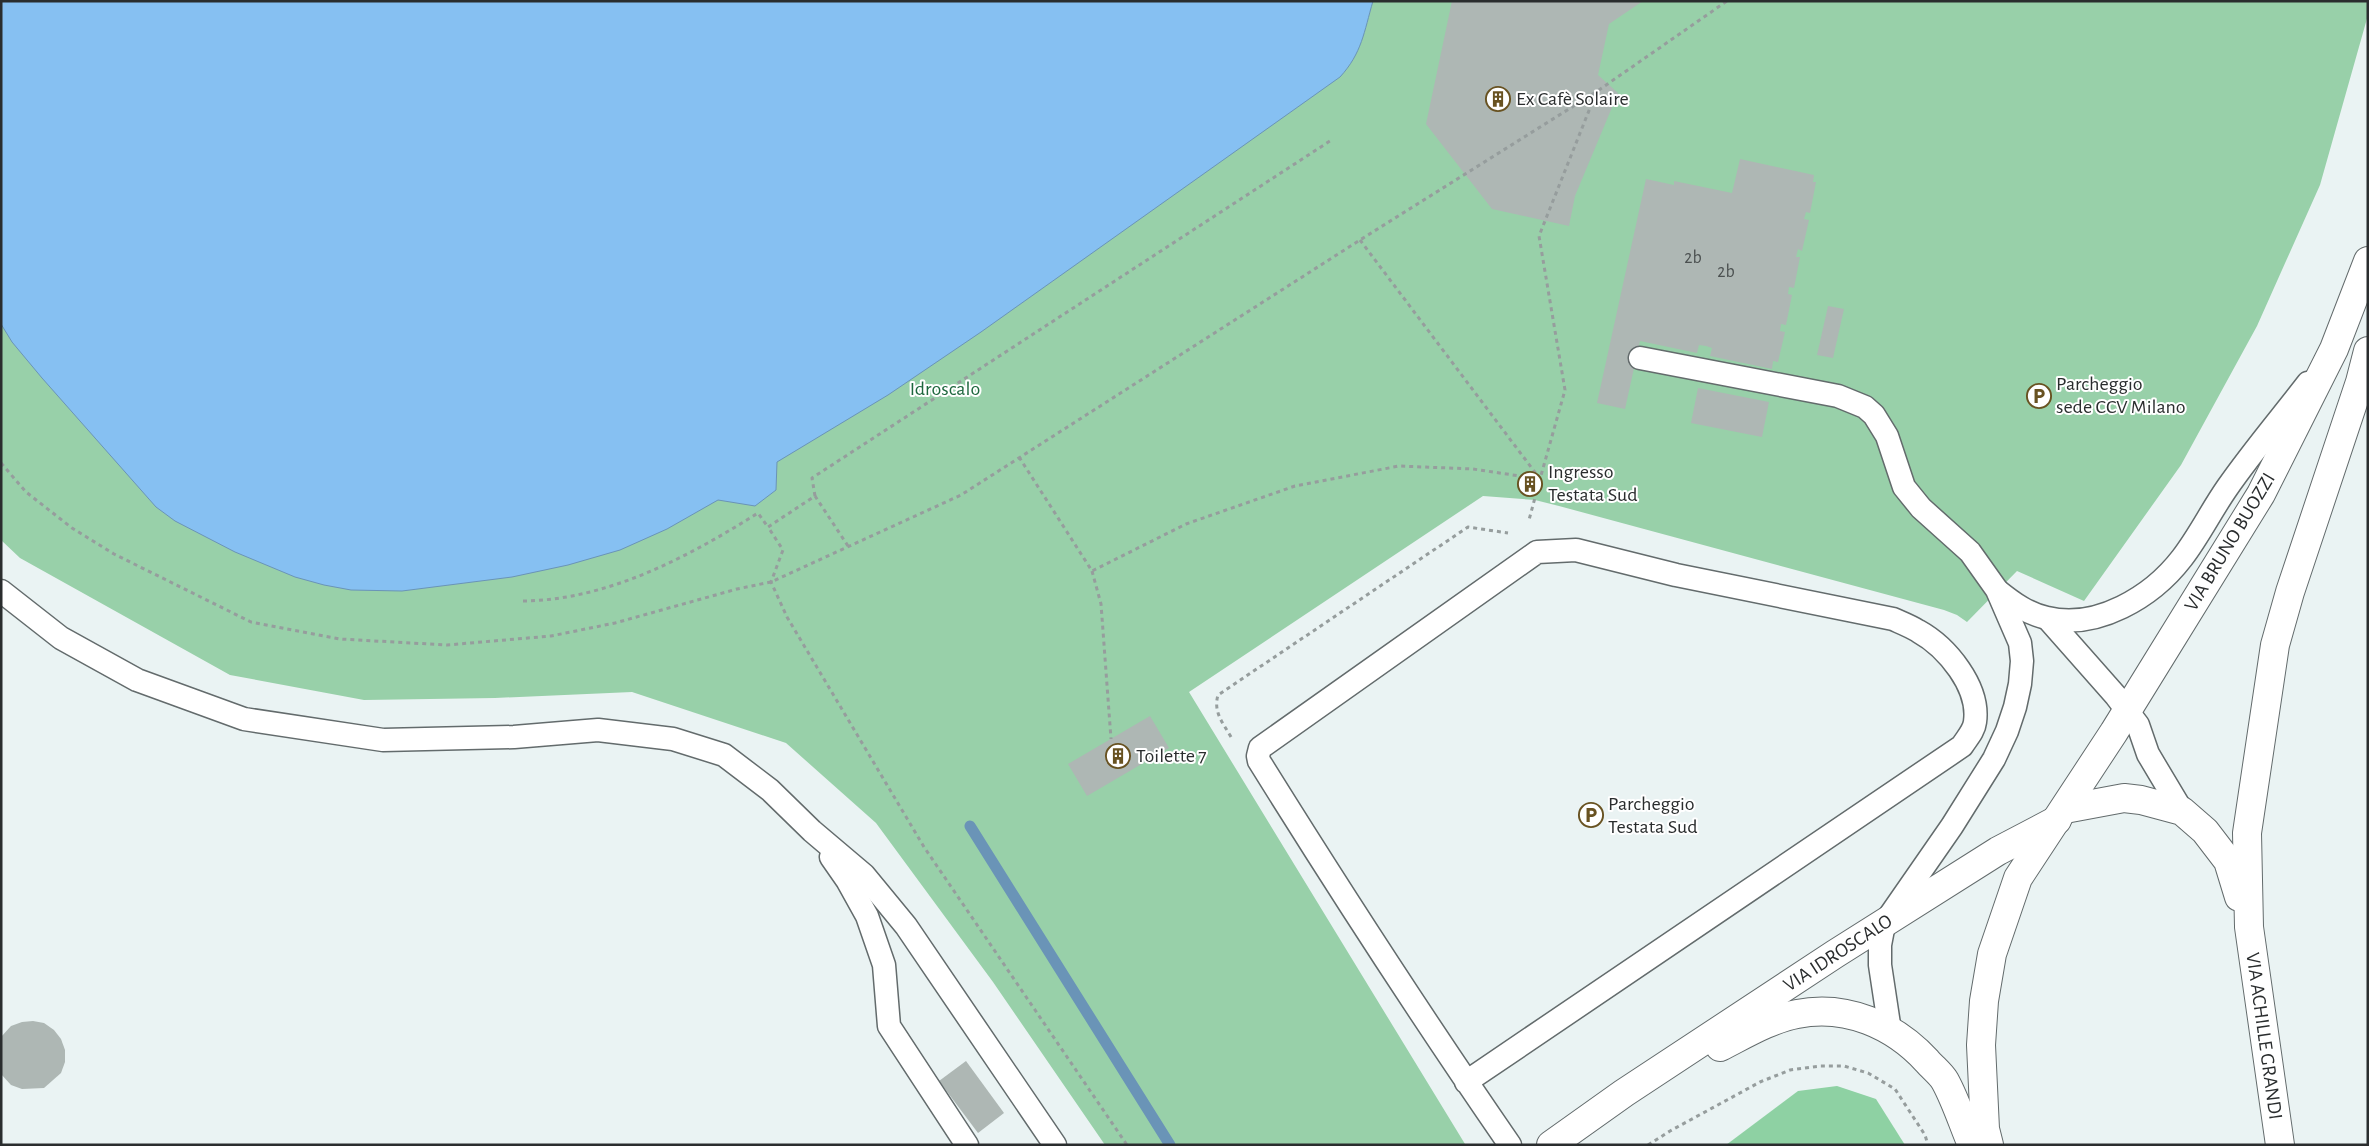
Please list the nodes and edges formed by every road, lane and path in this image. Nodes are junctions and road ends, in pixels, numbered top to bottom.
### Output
1 (1727, 1) edge
2 (1596, 92) junction
3 (1334, 140) dead end
4 (1360, 240) junction
5 (2368, 261) edge
6 (2334, 349) junction
7 (2368, 351) edge
8 (1640, 358) dead end
9 (2364, 377) edge
10 (1019, 457) junction
11 (1, 463) edge
12 (1540, 479) junction
13 (815, 496) junction
14 (1528, 526) dead end
15 (768, 527) junction
16 (1516, 534) dead end
17 (848, 546) junction
18 (1092, 571) junction
19 (771, 582) junction
20 (1997, 590) junction
21 (1, 591) edge
22 (523, 601) dead end
23 (2048, 619) junction
24 (2127, 710) junction
25 (1232, 738) dead end
26 (1111, 739) dead end
27 (2182, 811) junction
28 (2061, 815) junction
29 (812, 831) junction
30 (1884, 924) junction
31 (2249, 927) junction
32 (1890, 1030) junction
33 (1466, 1082) junction
34 (1624, 1093) junction
35 (967, 1145) edge
36 (1055, 1145) edge
37 (1127, 1145) edge
38 (1510, 1145) edge
39 (1551, 1145) edge
40 (1648, 1145) edge
41 (1928, 1145) edge
42 (1972, 1145) edge
43 (1989, 1145) edge
44 (2280, 1145) edge

1 - 2 path
2 - 4 path
2 - 12 path
3 - 13 path
4 - 10 path
4 - 12 path
5 - 6 main road, VIA BRUNO BUOZZI
6 - 23 lane
6 - 24 main road, VIA BRUNO BUOZZI
7 - 9 main road
8 - 20 lane
9 - 31 main road
10 - 17 path
10 - 18 path
11 - 19 path
12 - 14 path
12 - 18 path
13 - 15 path
13 - 17 path
15 - 19 path
15 - 22 path
16 - 25 path
17 - 19 path
18 - 26 path
19 - 37 path
20 - 23 lane
20 - 30 lane
21 - 29 lane
23 - 24 lane
24 - 27 lane
24 - 28 main road, VIA BRUNO BUOZZI
27 - 28 main road
27 - 31 main road
28 - 30 main road, VIA IDROSCALO
28 - 43 main road
29 - 35 lane
29 - 36 lane
30 - 32 lane
30 - 34 main road, VIA IDROSCALO
31 - 44 main road, VIA ACHILLE GRANDI
32 - 34 main road, VIA IDROSCALO
32 - 42 main road, VIA IDROSCALO
33 - 33 lane
33 - 38 lane
34 - 39 main road, VIA IDROSCALO
40 - 41 path

